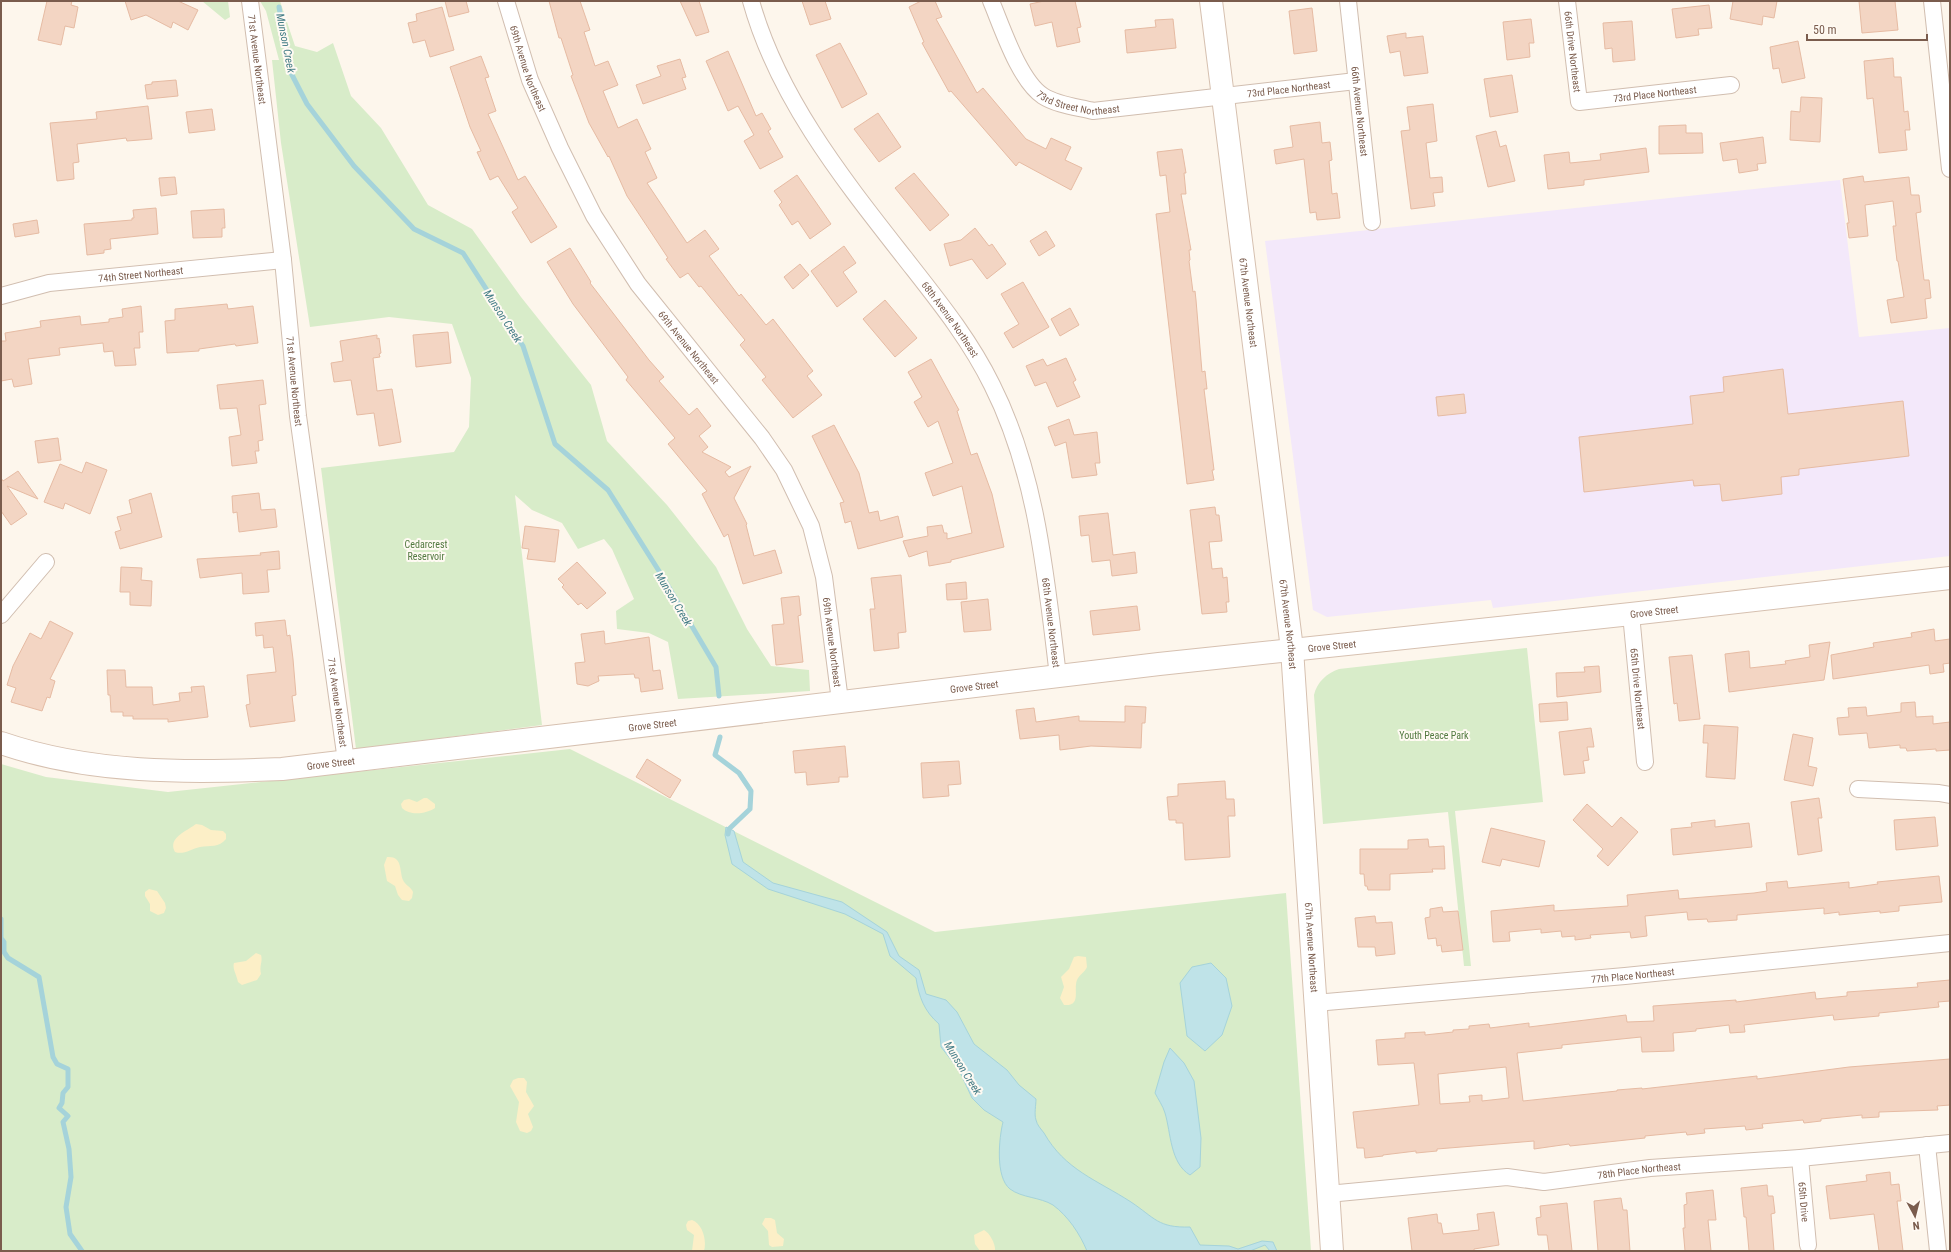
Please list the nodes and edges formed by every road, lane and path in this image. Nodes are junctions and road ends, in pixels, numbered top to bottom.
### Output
1 (250, 1) edge
2 (506, 1) edge
3 (751, 1) edge
4 (991, 1) edge
5 (1211, 1) edge
6 (1348, 1) edge
7 (1567, 1) edge
8 (1932, 1) edge
9 (1945, 76) edge
10 (1356, 81) junction
11 (1731, 85) dead end
12 (1222, 97) junction
13 (1579, 102) joint
14 (1950, 169) edge
15 (1372, 222) dead end
16 (283, 260) junction
17 (1, 296) edge
18 (46, 562) dead end
19 (1950, 578) edge
20 (1631, 614) junction
21 (1, 615) edge
22 (1292, 649) junction
23 (1058, 676) junction
24 (840, 701) junction
25 (1, 743) edge
26 (346, 761) junction
27 (1645, 762) dead end
28 (1858, 789) dead end
29 (1950, 796) edge
30 (1950, 944) edge
31 (1315, 1003) junction
32 (1950, 1143) edge
33 (1927, 1145) junction
34 (1800, 1158) junction
35 (1328, 1194) junction
36 (1808, 1245) dead end
37 (1332, 1251) edge
38 (1938, 1251) edge

1 - 16 street, 71st Avenue Northeast
2 - 24 street, 69th Avenue Northeast
3 - 23 street, 68th Avenue Northeast
4 - 12 street, 73rd Street Northeast
5 - 12 street, 67th Avenue Northeast
6 - 10 street, 66th Avenue Northeast
7 - 13 street, 66th Drive Northeast
8 - 9 street
9 - 14 street
10 - 12 street, 73rd Place Northeast
10 - 15 street, 66th Avenue Northeast
11 - 13 street, 73rd Place Northeast
12 - 22 street, 67th Avenue Northeast
16 - 17 street, 74th Street Northeast
16 - 26 street, 71st Avenue Northeast
18 - 21 street
19 - 20 street, Grove Street
20 - 22 street, Grove Street
20 - 27 street, 65th Drive Northeast
22 - 23 street, Grove Street
22 - 31 street, 67th Avenue Northeast
23 - 24 street, Grove Street
24 - 26 street, Grove Street
25 - 26 street, Grove Street
28 - 29 street
30 - 31 street, 77th Place Northeast
31 - 35 street, 67th Avenue Northeast
32 - 33 street, 78th Place Northeast
33 - 34 street, 78th Place Northeast
33 - 38 street
34 - 35 street, 78th Place Northeast
34 - 36 street, 65th Drive
35 - 37 street, 67th Avenue Northeast

